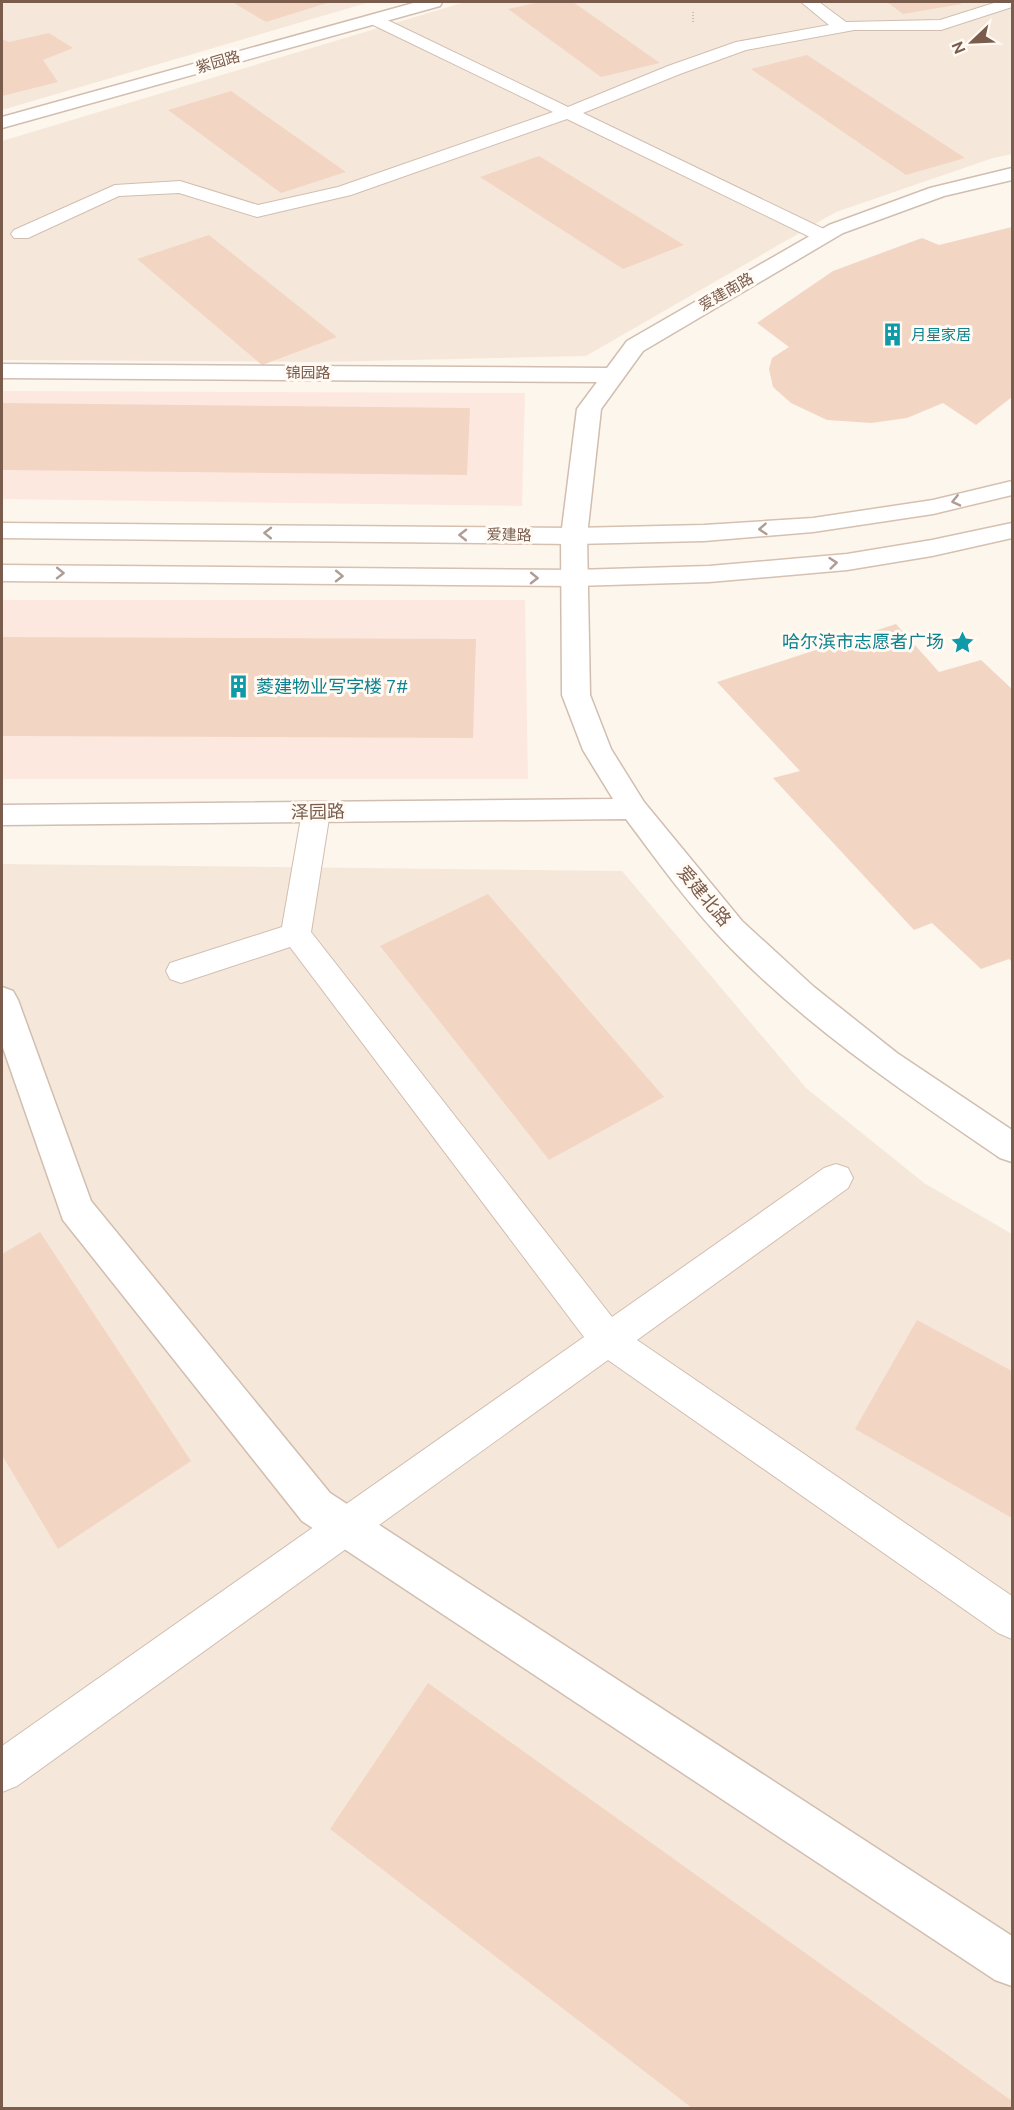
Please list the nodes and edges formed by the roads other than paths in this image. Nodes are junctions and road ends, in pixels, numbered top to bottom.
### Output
1 (434, 2) edge
2 (809, 2) edge
3 (1012, 2) edge
4 (373, 19) junction
5 (843, 27) junction
6 (568, 113) junction
7 (2, 123) edge
8 (1012, 174) edge
9 (21, 234) dead end
10 (823, 236) junction
11 (2, 371) edge
12 (615, 375) junction
13 (1012, 488) edge
14 (2, 531) edge
15 (1012, 531) edge
16 (574, 536) junction
17 (2, 573) edge
18 (575, 578) junction
19 (633, 808) junction
20 (316, 812) junction
21 (2, 815) edge
22 (296, 934) junction
23 (181, 971) dead end
24 (2, 1000) edge
25 (1012, 1148) edge
26 (836, 1178) dead end
27 (608, 1340) junction
28 (346, 1527) junction
29 (1012, 1619) edge
30 (2, 1772) edge
31 (1012, 1963) edge

1 - 4 street, 紫园路
2 - 5 lane
3 - 5 lane
4 - 6 lane
4 - 7 street, 紫园路
5 - 6 lane
6 - 9 lane
6 - 10 lane
8 - 10 street, 爱建南路
10 - 12 street, 爱建南路
11 - 12 street, 锦园路
12 - 16 street, 爱建南路
13 -> 16 street, 爱建路
16 -> 14 street, 爱建路
18 -> 15 street
16 - 18 street, 爱建北路
17 -> 18 street
18 - 19 street, 爱建北路
19 - 20 street, 泽园路
19 - 25 street, 爱建北路
20 - 21 street, 泽园路
20 - 22 lane
22 - 23 lane
22 - 27 lane
24 - 28 street
26 - 27 lane
27 - 28 lane
27 - 29 lane
28 - 30 lane
28 - 31 street

